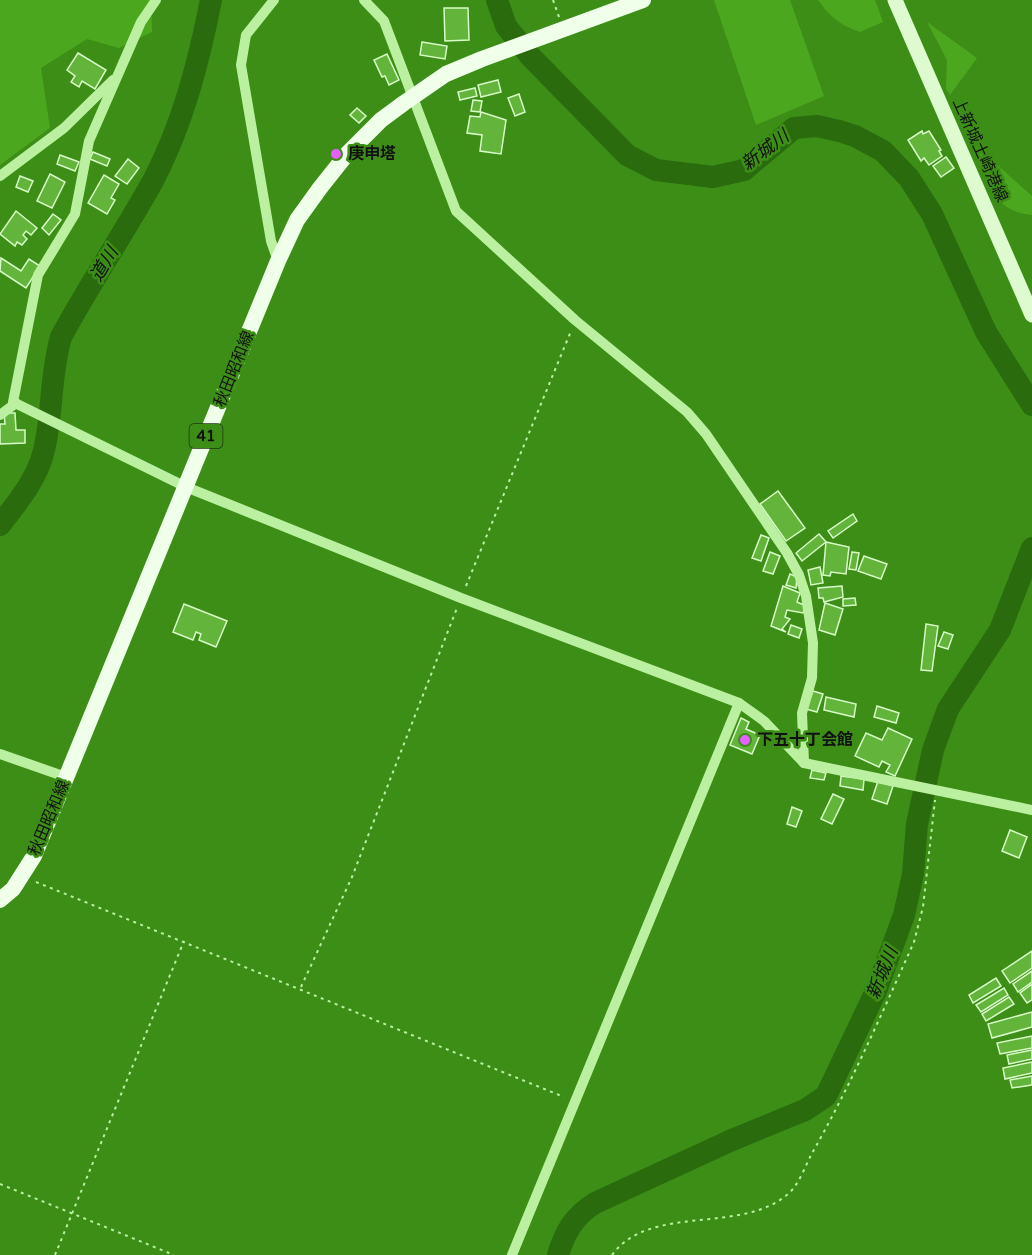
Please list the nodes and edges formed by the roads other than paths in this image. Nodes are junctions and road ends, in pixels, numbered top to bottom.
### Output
1 (156, 0) edge
2 (274, 0) edge
3 (364, 0) edge
4 (644, 0) edge
5 (895, 0) edge
6 (117, 75) junction
7 (413, 98) junction
8 (0, 176) edge
9 (278, 261) junction
10 (1032, 315) edge
11 (16, 403) junction
12 (0, 415) edge
13 (186, 488) junction
14 (739, 703) junction
15 (0, 754) edge
16 (804, 763) junction
17 (66, 777) junction
18 (1032, 810) edge
19 (0, 900) edge
20 (512, 1255) edge

1 - 6 street
2 - 9 street
3 - 7 street
4 - 7 main road, 秋田昭和線 / 41
5 - 10 main road, 上新城土崎港線
6 - 8 street
6 - 11 street
7 - 9 main road, 秋田昭和線 / 41
7 - 16 street
9 - 13 main road, 秋田昭和線 / 41
11 - 12 street
11 - 13 street
13 - 14 street
13 - 17 main road, 秋田昭和線 / 41
14 - 16 street
14 - 20 street
15 - 17 street
16 - 18 street
17 - 19 main road, 秋田昭和線 / 41

